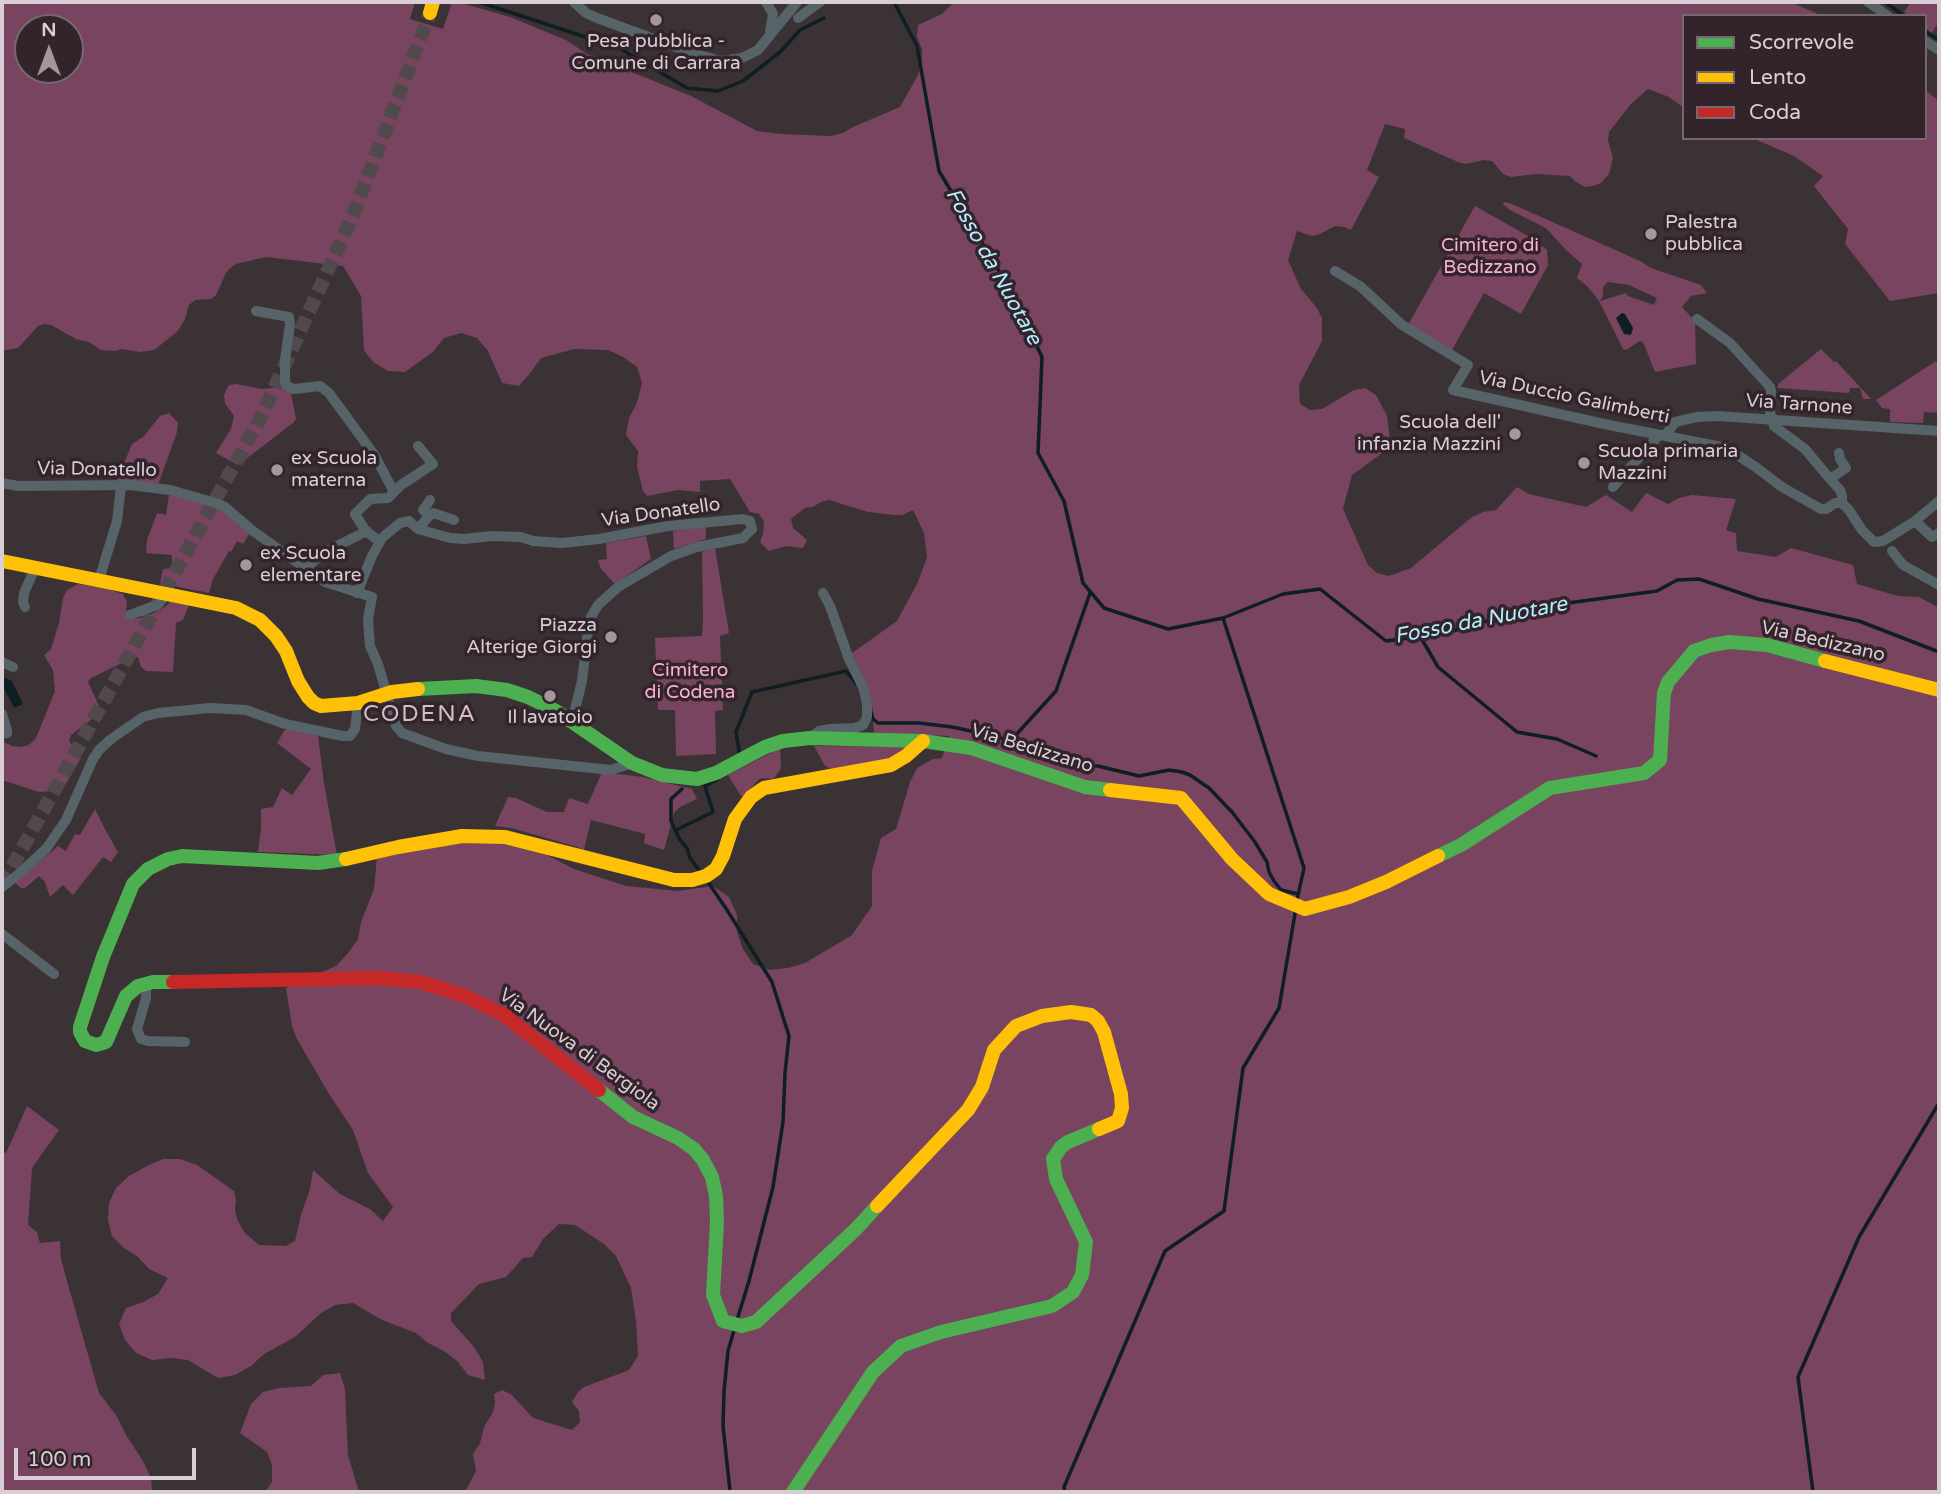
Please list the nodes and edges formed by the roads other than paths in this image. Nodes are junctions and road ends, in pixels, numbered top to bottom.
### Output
1 (574, 2) edge
2 (766, 2) edge
3 (797, 2) edge
4 (820, 2) edge
5 (1868, 2) edge
6 (1885, 14) edge
7 (798, 18) dead end
8 (766, 41) junction
9 (1335, 271) dead end
10 (256, 311) dead end
11 (1698, 319) dead end
12 (1772, 421) junction
13 (1939, 431) edge
14 (1662, 435) junction
15 (418, 446) dead end
16 (1839, 453) dead end
17 (1830, 479) junction
18 (2, 482) edge
19 (121, 486) junction
20 (1613, 486) dead end
21 (394, 492) junction
22 (430, 500) dead end
23 (1939, 501) edge
24 (1845, 506) junction
25 (429, 516) junction
26 (454, 520) dead end
27 (1915, 521) junction
28 (418, 529) junction
29 (367, 531) junction
30 (1939, 533) edge
31 (380, 542) junction
32 (1892, 551) dead end
33 (2, 561) edge
34 (36, 568) junction
35 (306, 568) junction
36 (99, 580) junction
37 (1939, 584) edge
38 (167, 593) junction
39 (357, 593) junction
40 (823, 593) dead end
41 (25, 607) dead end
42 (130, 614) dead end
43 (2, 662) edge
44 (13, 667) dead end
45 (1939, 690) edge
46 (389, 693) junction
47 (358, 703) junction
48 (2, 714) edge
49 (572, 722) junction
50 (2, 734) edge
51 (810, 738) junction
52 (923, 741) junction
53 (632, 763) junction
54 (2, 887) edge
55 (2, 934) edge
56 (54, 974) dead end
57 (146, 983) junction
58 (185, 1042) dead end
59 (793, 1492) edge

1 - 8 street
2 - 8 street
3 - 8 street
4 - 7 street
5 - 6 street
9 - 14 street, Via Duccio Galimberti
10 - 21 street
11 - 12 street
12 - 13 street, Via Tarnone
12 - 14 street, Via Tarnone
12 - 17 street
14 - 20 street, Via Tarnone
14 - 24 street, Via Duccio Galimberti
15 - 21 street
16 - 17 street
17 - 24 street
18 - 19 street, Via Donatello
19 - 35 street, Via Donatello
19 - 36 street
21 - 29 street
22 - 25 street
23 - 27 street
24 - 27 street
25 - 26 street
25 - 28 street
27 - 30 street
28 - 31 street
28 - 49 street, Via Donatello
29 - 31 street
29 - 35 street
31 - 39 street
32 - 37 street
33 - 34 street
34 - 36 street
34 - 41 street
35 - 39 street, Via Donatello
36 - 38 street
38 - 42 street
38 - 47 street, Via Bedizzano
39 - 46 street, Via Donatello
40 - 51 street
43 - 44 street
45 - 52 street, Via Bedizzano
46 - 47 street, Via Bedizzano
46 - 49 street, Via Bedizzano
46 - 53 street
47 - 54 street
48 - 50 street
49 - 53 street, Via Bedizzano
51 - 52 street, Via Bedizzano
51 - 53 street, Via Bedizzano
52 - 57 street
55 - 56 street
57 - 58 street
57 - 59 street, Via Nuova di Bergiola

